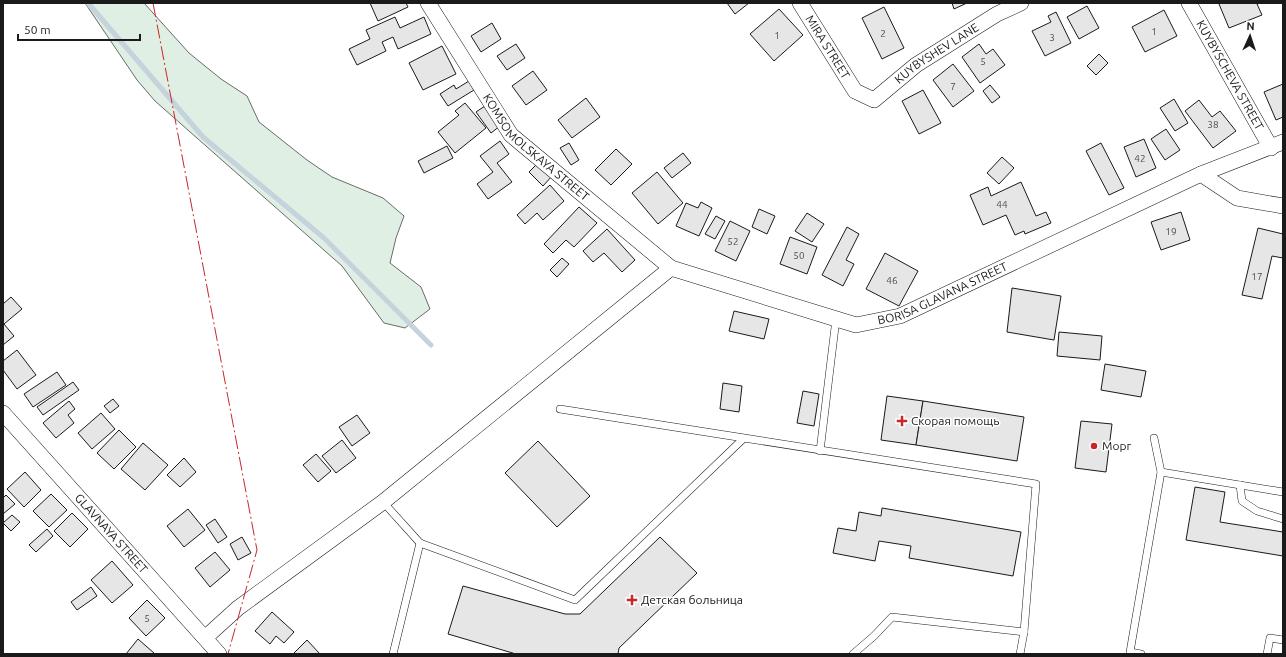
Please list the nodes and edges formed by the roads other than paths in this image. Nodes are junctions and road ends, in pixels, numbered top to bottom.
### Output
1 (428, 3) edge
2 (800, 3) edge
3 (1021, 3) edge
4 (1189, 3) edge
5 (855, 91) joint
6 (1277, 145) edge
7 (1201, 174) junction
8 (1283, 206) edge
9 (671, 268) junction
10 (836, 319) junction
11 (560, 409) dead end
12 (3, 413) edge
13 (1154, 438) dead end
14 (743, 439) junction
15 (820, 450) junction
16 (1161, 472) junction
17 (1240, 485) junction
18 (1283, 492) edge
19 (383, 502) junction
20 (1283, 519) edge
21 (420, 543) junction
22 (1024, 632) junction
23 (206, 637) junction
24 (1283, 640) edge
25 (220, 654) edge
26 (393, 654) edge
27 (853, 654) edge
28 (1020, 654) edge
29 (1141, 654) edge
30 (1267, 654) edge

1 - 9 street, KOMSOMOLSKAYA STREET
2 - 5 street, MIRA STREET
3 - 5 street, KUYBYSHEV LANE
4 - 6 street, KUYBYSCHEVA STREET
6 - 7 street, BORISA GLAVANA STREET
7 - 8 street
7 - 10 street, BORISA GLAVANA STREET
9 - 10 street, BORISA GLAVANA STREET
9 - 19 street
10 - 15 lane
11 - 14 lane
12 - 23 street, GLAVNAYA STREET
13 - 16 lane
14 - 15 lane
14 - 21 lane
15 - 22 lane
16 - 17 lane
16 - 29 lane
17 - 18 lane
17 - 20 lane
19 - 21 lane
19 - 23 street
21 - 26 lane
22 - 27 lane
22 - 28 lane
23 - 25 street, GLAVNAYA STREET
24 - 30 lane

